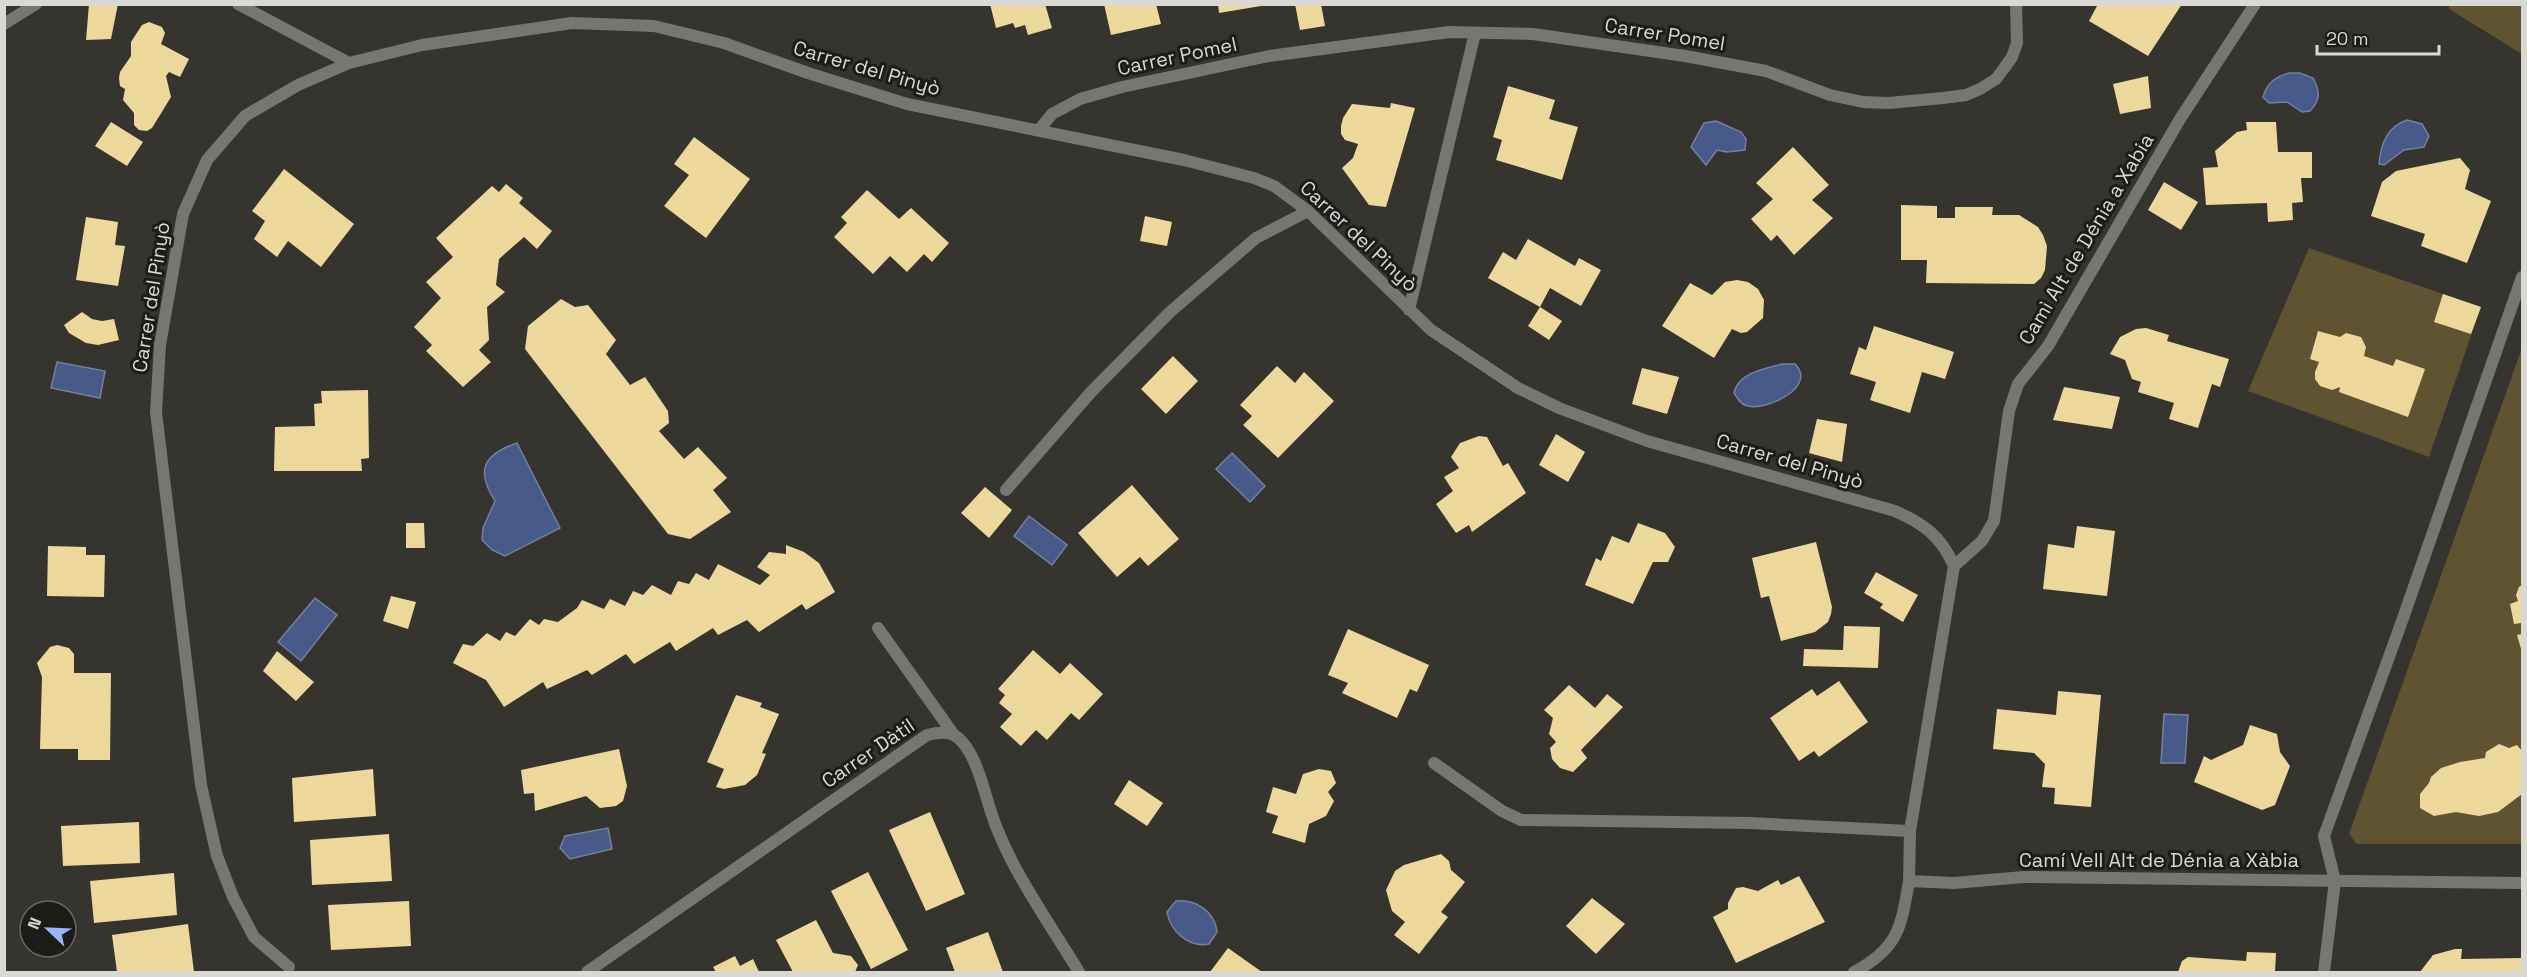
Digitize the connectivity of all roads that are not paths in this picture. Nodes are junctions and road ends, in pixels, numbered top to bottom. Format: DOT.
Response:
graph roads {
  1 [pos="36,4"];
  2 [pos="238,4"];
  3 [pos="2016,4"];
  4 [pos="2255,4"];
  5 [pos="4,24"];
  6 [pos="1475,33"];
  7 [pos="349,63"];
  8 [pos="1039,130"];
  9 [pos="1308,211"];
  10 [pos="2523,277"];
  11 [pos="1409,310"];
  12 [pos="1006,490"];
  13 [pos="1954,566"];
  14 [pos="878,628"];
  15 [pos="954,735"];
  16 [pos="1434,763"];
  17 [pos="1910,831"];
  18 [pos="1909,881"];
  19 [pos="2335,881"];
  20 [pos="2523,883"];
  21 [pos="289,967"];
  22 [pos="587,972"];
  23 [pos="1079,972"];
  24 [pos="1854,972"];
  25 [pos="2324,972"];
  1 -- 5 [label="street"];
  2 -- 7 [label="street"];
  3 -- 6 [label="street, Carrer Pomel"];
  4 -- 13 [label="street, Camì Alt de Dénia a Xabia"];
  6 -- 8 [label="street, Carrer Pomel"];
  6 -- 11 [label="street"];
  7 -- 8 [label="street, Carrer del Pinyò"];
  7 -- 21 [label="street, Carrer del Pinyò"];
  8 -- 9 [label="street, Carrer del Pinyò"];
  9 -- 11 [label="street, Carrer del Pinyò"];
  9 -- 12 [label="street"];
  10 -- 19 [label="street"];
  11 -- 13 [label="street, Carrer del Pinyò"];
  13 -- 17 [label="street"];
  14 -- 15 [label="street"];
  15 -- 22 [label="street, Carrer Dàtil"];
  15 -- 23 [label="street"];
  16 -- 17 [label="street"];
  17 -- 18 [label="street"];
  18 -- 19 [label="street, Camí Vell Alt de Dénia a Xàbia"];
  18 -- 24 [label="street"];
  19 -- 20 [label="street, Camí Vell Alt de Dénia a Xàbia"];
  19 -- 25 [label="street"];
}
